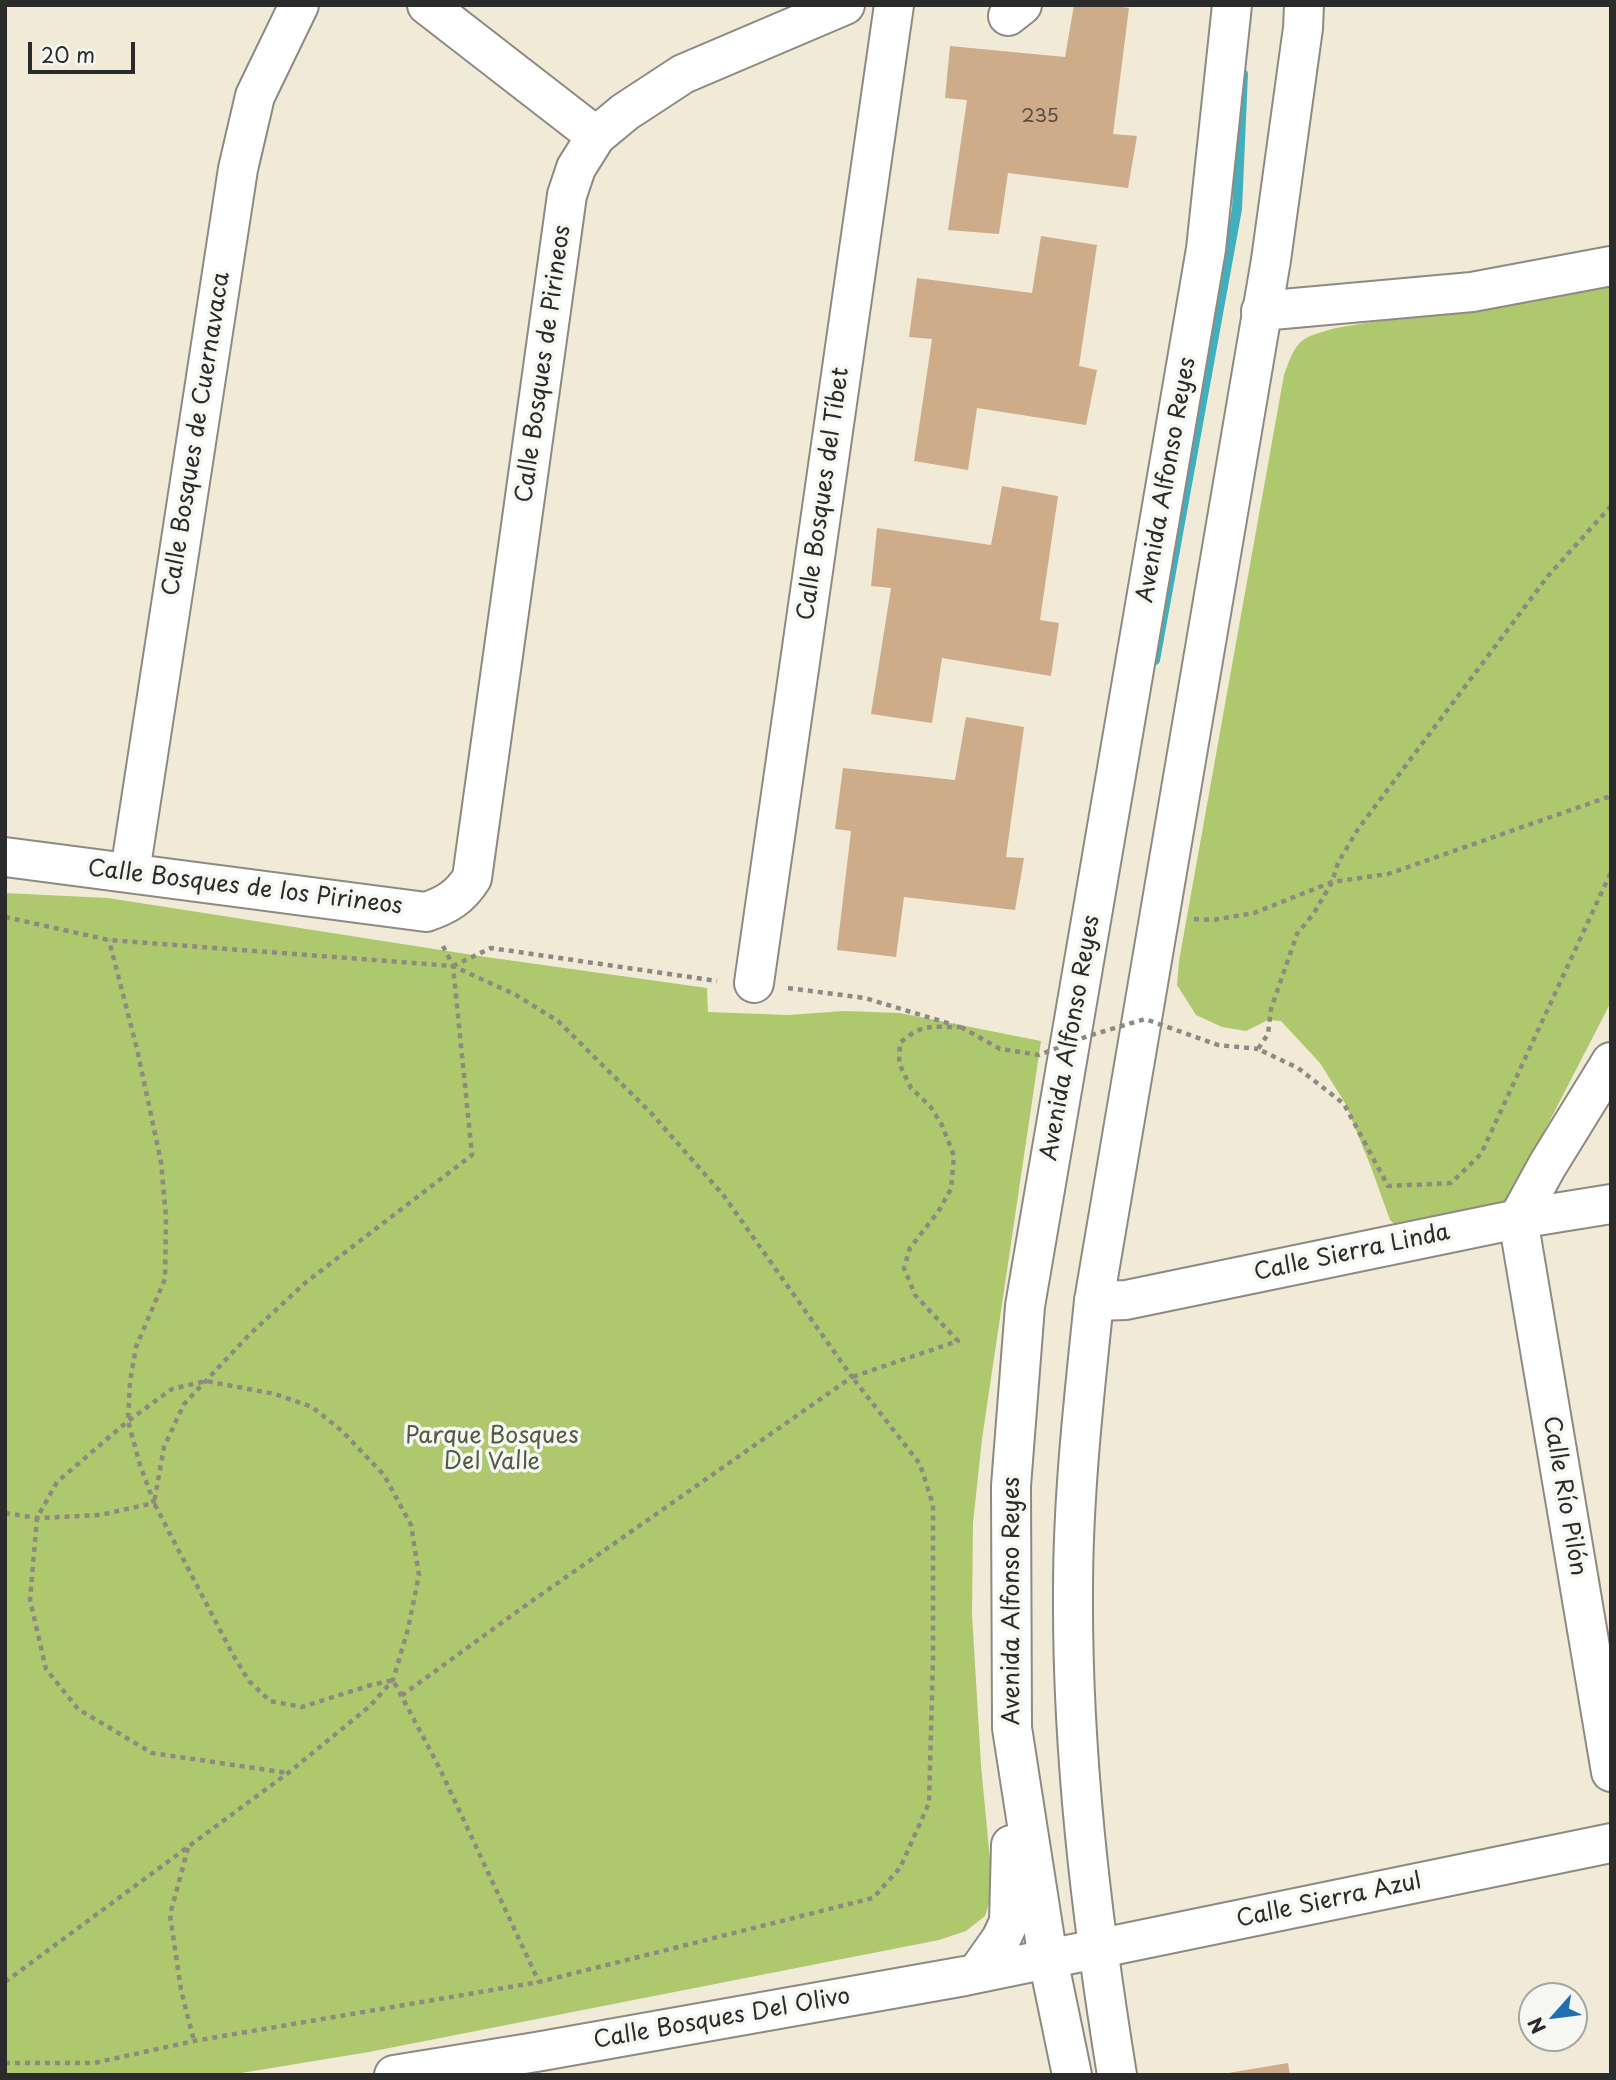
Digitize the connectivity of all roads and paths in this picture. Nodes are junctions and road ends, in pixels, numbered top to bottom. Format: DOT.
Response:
graph roads {
  1 [pos="299,5"];
  2 [pos="427,5"];
  3 [pos="845,5"];
  4 [pos="894,5"];
  5 [pos="1232,5"];
  6 [pos="1304,5"];
  7 [pos="596,136"];
  8 [pos="1611,267"];
  9 [pos="1261,311"];
  10 [pos="1611,506"];
  11 [pos="1611,796"];
  12 [pos="5,857"];
  13 [pos="130,872"];
  14 [pos="1611,872"];
  15 [pos="472,878"];
  16 [pos="1332,882"];
  17 [pos="426,912"];
  18 [pos="5,916"];
  19 [pos="1191,918"];
  20 [pos="109,940"];
  21 [pos="453,966"];
  22 [pos="754,983"];
  23 [pos="961,1027"];
  24 [pos="1258,1049"];
  25 [pos="1611,1062"];
  26 [pos="1611,1204"];
  27 [pos="1518,1219"];
  28 [pos="1094,1301"];
  29 [pos="852,1377"];
  30 [pos="206,1381"];
  31 [pos="128,1421"];
  32 [pos="154,1503"];
  33 [pos="5,1513"];
  34 [pos="37,1518"];
  35 [pos="393,1680"];
  36 [pos="401,1696"];
  37 [pos="1012,1728"];
  38 [pos="1611,1772"];
  39 [pos="288,1773"];
  40 [pos="1611,1843"];
  41 [pos="188,1847"];
  42 [pos="1097,1950"];
  43 [pos="1048,1959"];
  44 [pos="976,1973"];
  45 [pos="5,1982"];
  46 [pos="539,1982"];
  47 [pos="194,2041"];
  48 [pos="5,2063"];
  49 [pos="539,2064"];
  50 [pos="394,2075"];
  51 [pos="1072,2075"];
  52 [pos="1117,2075"];
  1 -- 13 [label="street, Calle Bosques de Cuernavaca"];
  2 -- 7 [label="street"];
  3 -- 7 [label="street, Calle Bosques de Pirineos"];
  4 -- 22 [label="street, Calle Bosques del Tíbet"];
  5 -- 37 [label="street, Avenida Alfonso Reyes"];
  6 -- 9 [label="street"];
  7 -- 15 [label="street, Calle Bosques de Pirineos"];
  8 -- 9 [label="street"];
  9 -- 28 [label="street"];
  10 -- 16 [label="path"];
  11 -- 16 [label="path"];
  12 -- 13 [label="street, Calle Bosques de los Pirineos"];
  13 -- 17 [label="street, Calle Bosques de los Pirineos"];
  14 -- 24 [label="path"];
  15 -- 17 [label="street, Calle Bosques de los Pirineos"];
  16 -- 19 [label="path"];
  16 -- 24 [label="path"];
  17 -- 21 [label="path"];
  18 -- 20 [label="path"];
  20 -- 21 [label="path"];
  20 -- 31 [label="path"];
  21 -- 22 [label="path"];
  21 -- 29 [label="path"];
  21 -- 30 [label="path"];
  22 -- 23 [label="path"];
  23 -- 24 [label="path, bridge"];
  23 -- 29 [label="path"];
  25 -- 27 [label="street"];
  26 -- 27 [label="street, Calle Sierra Linda"];
  27 -- 28 [label="street, Calle Sierra Linda"];
  27 -- 38 [label="street, Calle Río Pilón"];
  28 -- 42 [label="street"];
  29 -- 36 [label="path"];
  29 -- 46 [label="path"];
  30 -- 31 [label="path"];
  30 -- 32 [label="path"];
  30 -- 35 [label="path"];
  31 -- 32 [label="path"];
  31 -- 34 [label="path"];
  32 -- 34 [label="path"];
  32 -- 35 [label="path"];
  33 -- 34 [label="path"];
  34 -- 39 [label="path"];
  35 -- 36 [label="path"];
  35 -- 39 [label="path"];
  36 -- 46 [label="path"];
  37 -- 43 [label="street, Avenida Alfonso Reyes"];
  37 -- 44 [label="street"];
  39 -- 41 [label="path"];
  40 -- 42 [label="street, Calle Sierra Azul"];
  41 -- 45 [label="path"];
  41 -- 47 [label="path"];
  42 -- 43 [label="street, Calle Sierra Azul"];
  42 -- 52 [label="street"];
  43 -- 44 [label="street, Calle Bosques Del Olivo"];
  43 -- 51 [label="street, Avenida Alfonso Reyes"];
  44 -- 49 [label="street, Calle Bosques Del Olivo"];
  46 -- 47 [label="path"];
  47 -- 48 [label="path"];
  49 -- 50 [label="street, Calle Bosques Del Olivo"];
}
